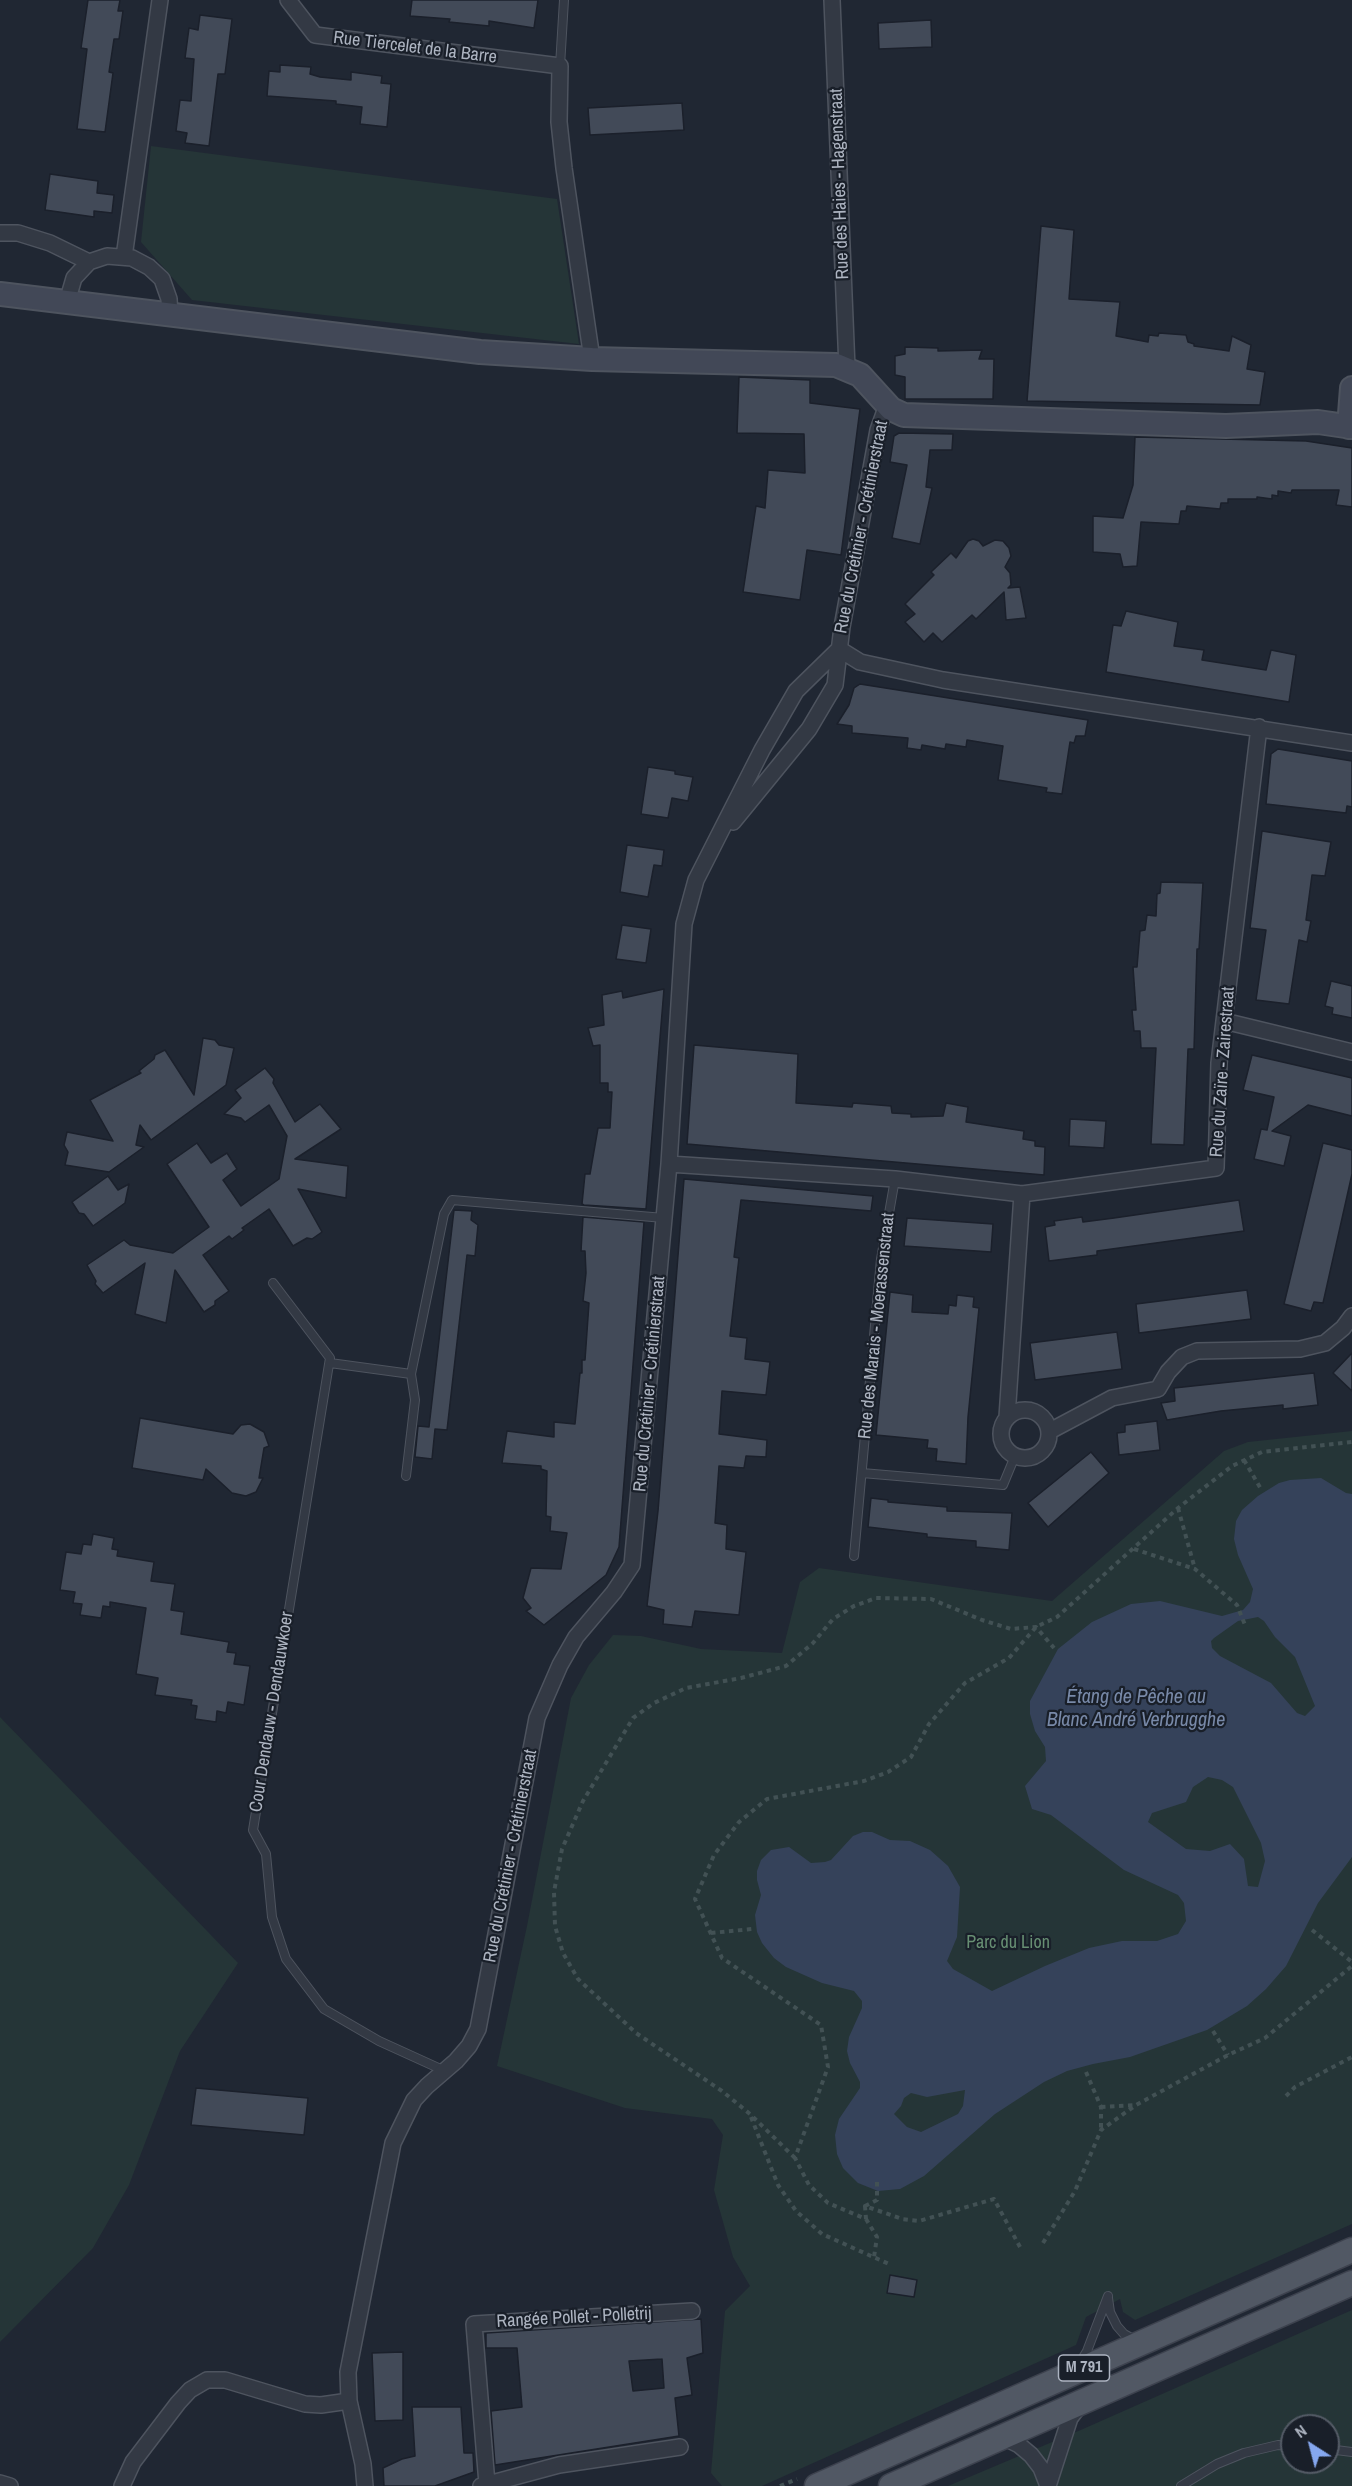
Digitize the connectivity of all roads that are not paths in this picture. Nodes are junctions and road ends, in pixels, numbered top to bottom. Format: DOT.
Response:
graph roads {
  1 [pos="160,0"];
  2 [pos="288,0"];
  3 [pos="564,0"];
  4 [pos="832,0"];
  5 [pos="560,66"];
  6 [pos="0,233"];
  7 [pos="124,257"];
  8 [pos="89,262"];
  9 [pos="0,294"];
  10 [pos="67,302"];
  11 [pos="170,315"];
  12 [pos="592,359"];
  13 [pos="847,368"];
  14 [pos="1352,388"];
  15 [pos="887,405"];
  16 [pos="1351,427"];
  17 [pos="839,649"];
  18 [pos="1259,727"];
  19 [pos="1352,743"];
  20 [pos="712,847"];
  21 [pos="1224,1021"];
  22 [pos="1352,1052"];
  23 [pos="669,1164"];
  24 [pos="895,1179"];
  25 [pos="1022,1194"];
  26 [pos="664,1218"];
  27 [pos="273,1283"];
  28 [pos="1352,1316"];
  29 [pos="330,1363"];
  30 [pos="411,1374"];
  31 [pos="1007,1417"];
  32 [pos="1050,1431"];
  33 [pos="1015,1456"];
  34 [pos="862,1473"];
  35 [pos="406,1476"];
  36 [pos="854,1556"];
  37 [pos="445,2071"];
  38 [pos="1352,2250"];
  39 [pos="1352,2283"];
  40 [pos="692,2312"];
  41 [pos="1146,2341"];
  42 [pos="1068,2375"];
  43 [pos="349,2401"];
  44 [pos="1083,2401"];
  45 [pos="1003,2437"];
  46 [pos="1280,2445"];
  47 [pos="680,2447"];
  48 [pos="0,2483"];
  49 [pos="484,2485"];
  50 [pos="10,2486"];
  51 [pos="122,2486"];
  52 [pos="365,2486"];
  53 [pos="817,2486"];
  54 [pos="891,2486"];
  55 [pos="1048,2486"];
  56 [pos="1181,2486"];
  1 -- 7 [label="street"];
  2 -- 5 [label="street, Rue Tiercelet de la Barre"];
  3 -- 5 [label="lane"];
  4 -- 13 [label="street, Rue des Haies - Hagenstraat"];
  5 -- 12 [label="street"];
  6 -- 8 [label="street"];
  7 -- 8 [label="street"];
  7 -- 11 [label="street"];
  8 -- 10 [label="street"];
  9 -- 10 [label="street"];
  10 -- 11 [label="street"];
  11 -- 12 [label="street"];
  12 -- 13 [label="street"];
  13 -- 15 [label="street"];
  14 -- 16 [label="street"];
  15 -- 16 [label="street"];
  15 -- 17 [label="street, Rue du Crétinier - Crétinierstraat"];
  17 -- 18 [label="street"];
  17 -- 20 [label="street, Rue du Crétinier - Crétinierstraat"];
  17 -- 20 [label="street, Rue du Crétinier - Crétinierstraat"];
  18 -- 19 [label="street"];
  18 -- 21 [label="street, Rue du Zaïre - Zairestraat"];
  20 -- 23 [label="street, Rue du Crétinier - Crétinierstraat"];
  21 -- 22 [label="street"];
  21 -- 25 [label="street, Rue du Zaïre - Zairestraat"];
  23 -- 24 [label="street"];
  23 -- 26 [label="street, Rue du Crétinier - Crétinierstraat"];
  24 -- 25 [label="street, Rue du Zaïre - Zairestraat"];
  24 -- 34 [label="lane, Rue des Marais - Moerassenstraat"];
  25 -- 31 [label="street"];
  26 -- 30 [label="lane"];
  26 -- 37 [label="street, Rue du Crétinier - Crétinierstraat"];
  27 -- 29 [label="lane"];
  28 -- 32 [label="street"];
  29 -- 30 [label="lane"];
  29 -- 37 [label="lane, Cour Dendauw - Dendauwkoer"];
  30 -- 35 [label="lane"];
  31 -- 32 [label="street"];
  31 -- 33 [label="street"];
  32 -- 33 [label="street"];
  33 -- 34 [label="lane"];
  34 -- 36 [label="lane, Rue des Marais - Moerassenstraat"];
  37 -- 43 [label="street, Rue du Crétinier - Crétinierstraat"];
  38 -- 41 [label="main road, M 791"];
  39 -- 44 [label="main road, M 791"];
  40 -- 49 [label="street, Rangée Pollet - Polletrij"];
  41 -- 42 [label="main road, M 791"];
  41 -- 42 [label="lane"];
  42 -- 53 [label="main road, M 791"];
  43 -- 51 [label="street"];
  43 -- 52 [label="street, Rue du Crétinier - Crétinierstraat"];
  44 -- 45 [label="main road, M 791"];
  44 -- 55 [label="street"];
  45 -- 54 [label="main road, M 791"];
  45 -- 55 [label="street"];
  46 -- 56 [label="lane"];
  47 -- 49 [label="street"];
  48 -- 50 [label="street"];
}
